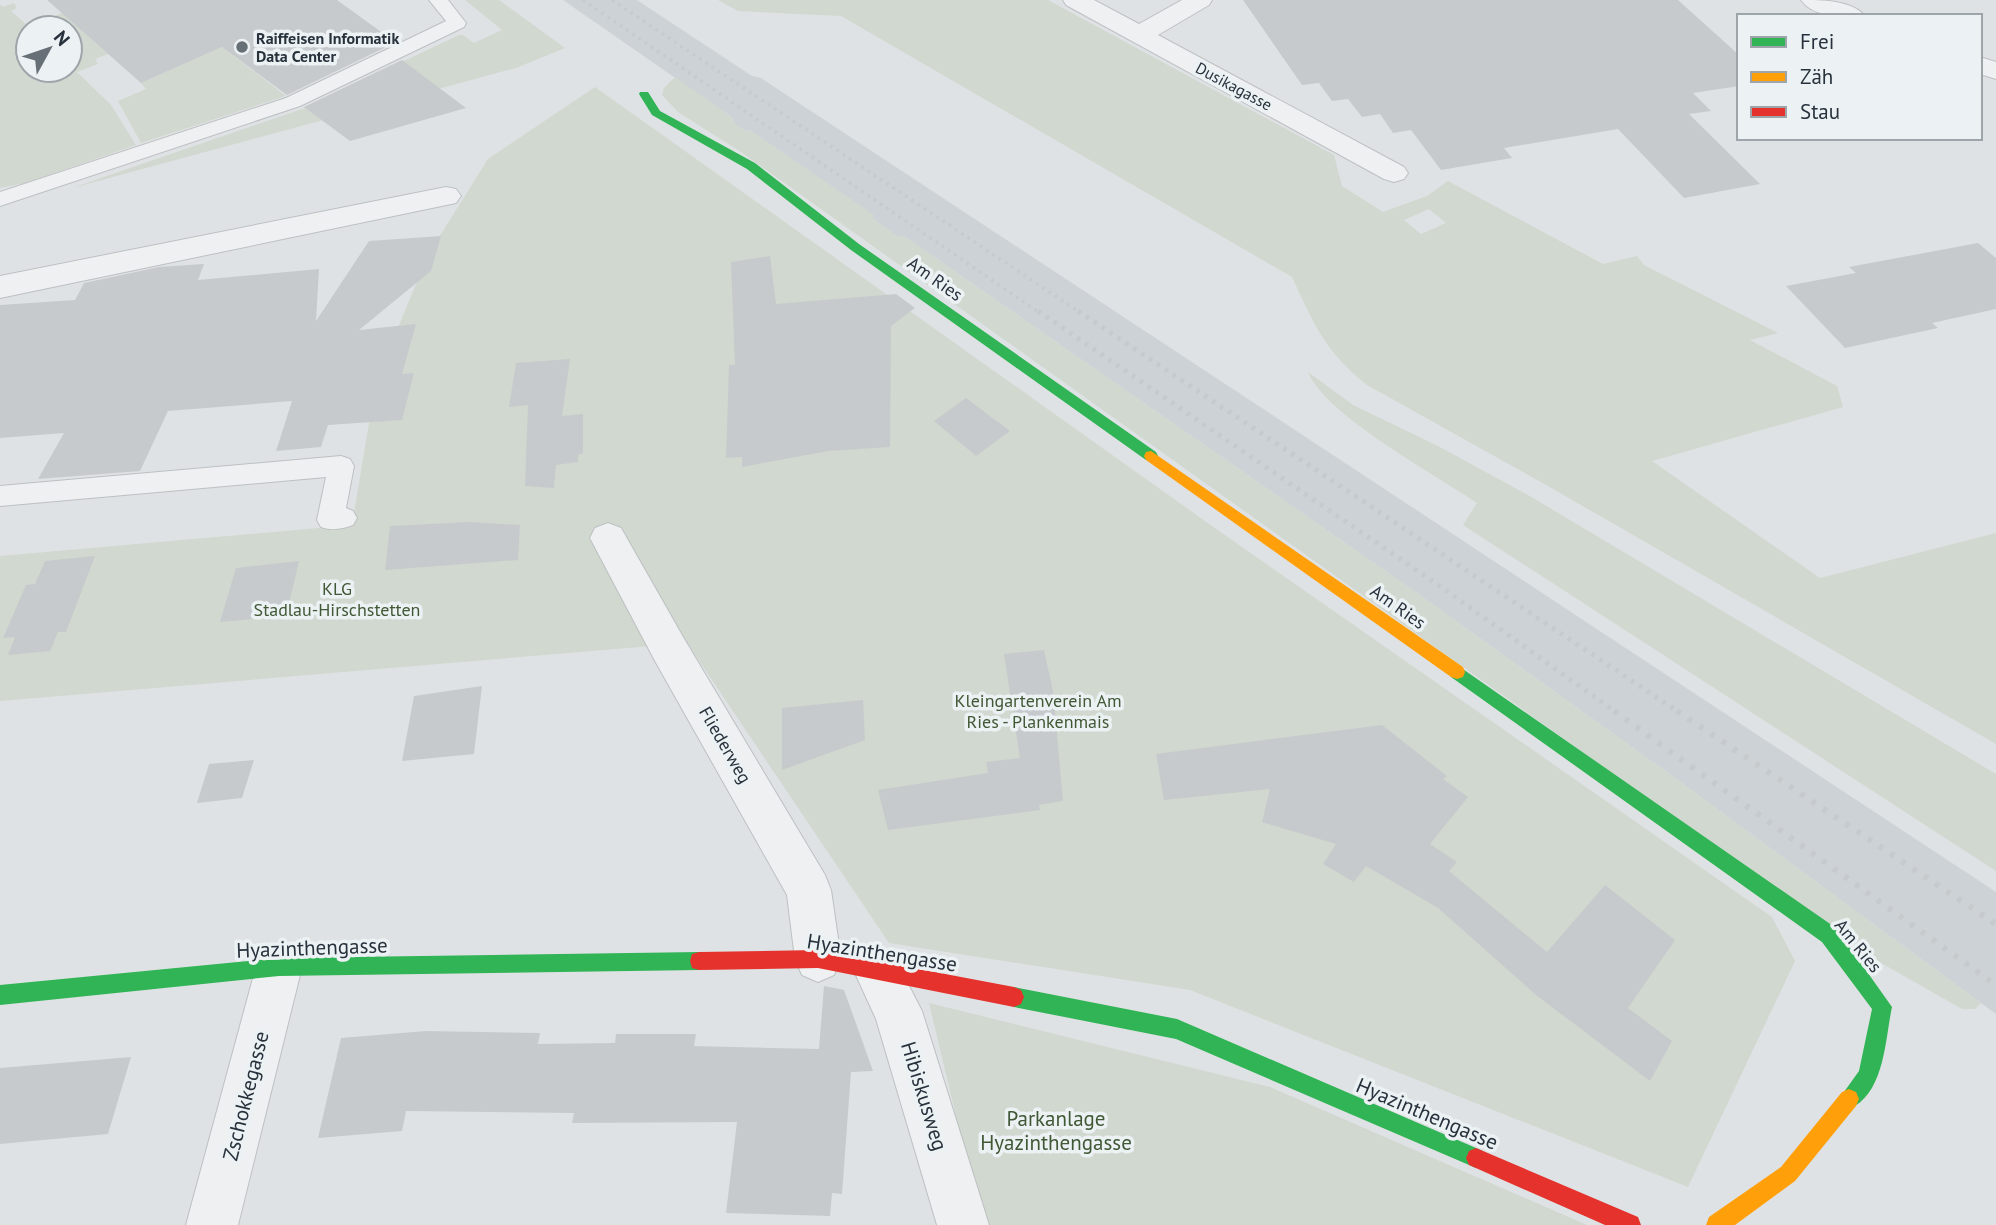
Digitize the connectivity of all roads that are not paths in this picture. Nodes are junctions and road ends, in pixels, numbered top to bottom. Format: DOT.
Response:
graph roads {
  1 [pos="438,0"];
  2 [pos="1075,0"];
  3 [pos="1200,0"];
  4 [pos="1813,0"];
  5 [pos="1848,14"];
  6 [pos="1139,35"];
  7 [pos="644,94"];
  8 [pos="1394,173"];
  9 [pos="446,196"];
  10 [pos="0,199"];
  11 [pos="0,287"];
  12 [pos="0,496"];
  13 [pos="344,518"];
  14 [pos="608,538"];
  15 [pos="818,959"];
  16 [pos="279,967"];
  17 [pos="877,971"];
  18 [pos="0,995"];
  19 [pos="212,1225"];
  20 [pos="963,1225"];
  21 [pos="1630,1225"];
  22 [pos="1717,1225"];
  1 -- 10 [label="lane"];
  2 -- 6 [label="street, Dusikagasse"];
  3 -- 6 [label="street"];
  4 -- 5 [label="street"];
  6 -- 8 [label="street, Dusikagasse"];
  7 -- 22 [label="street, Am Ries"];
  9 -- 11 [label="street"];
  12 -- 13 [label="lane"];
  14 -- 15 [label="street, Fliederweg"];
  15 -- 16 [label="street, Hyazinthengasse"];
  15 -- 17 [label="street, Hyazinthengasse"];
  16 -- 18 [label="street, Hyazinthengasse"];
  16 -- 19 [label="street, Zschokkegasse"];
  17 -- 20 [label="street, Hibiskusweg"];
  17 -- 21 [label="street, Hyazinthengasse"];
}
